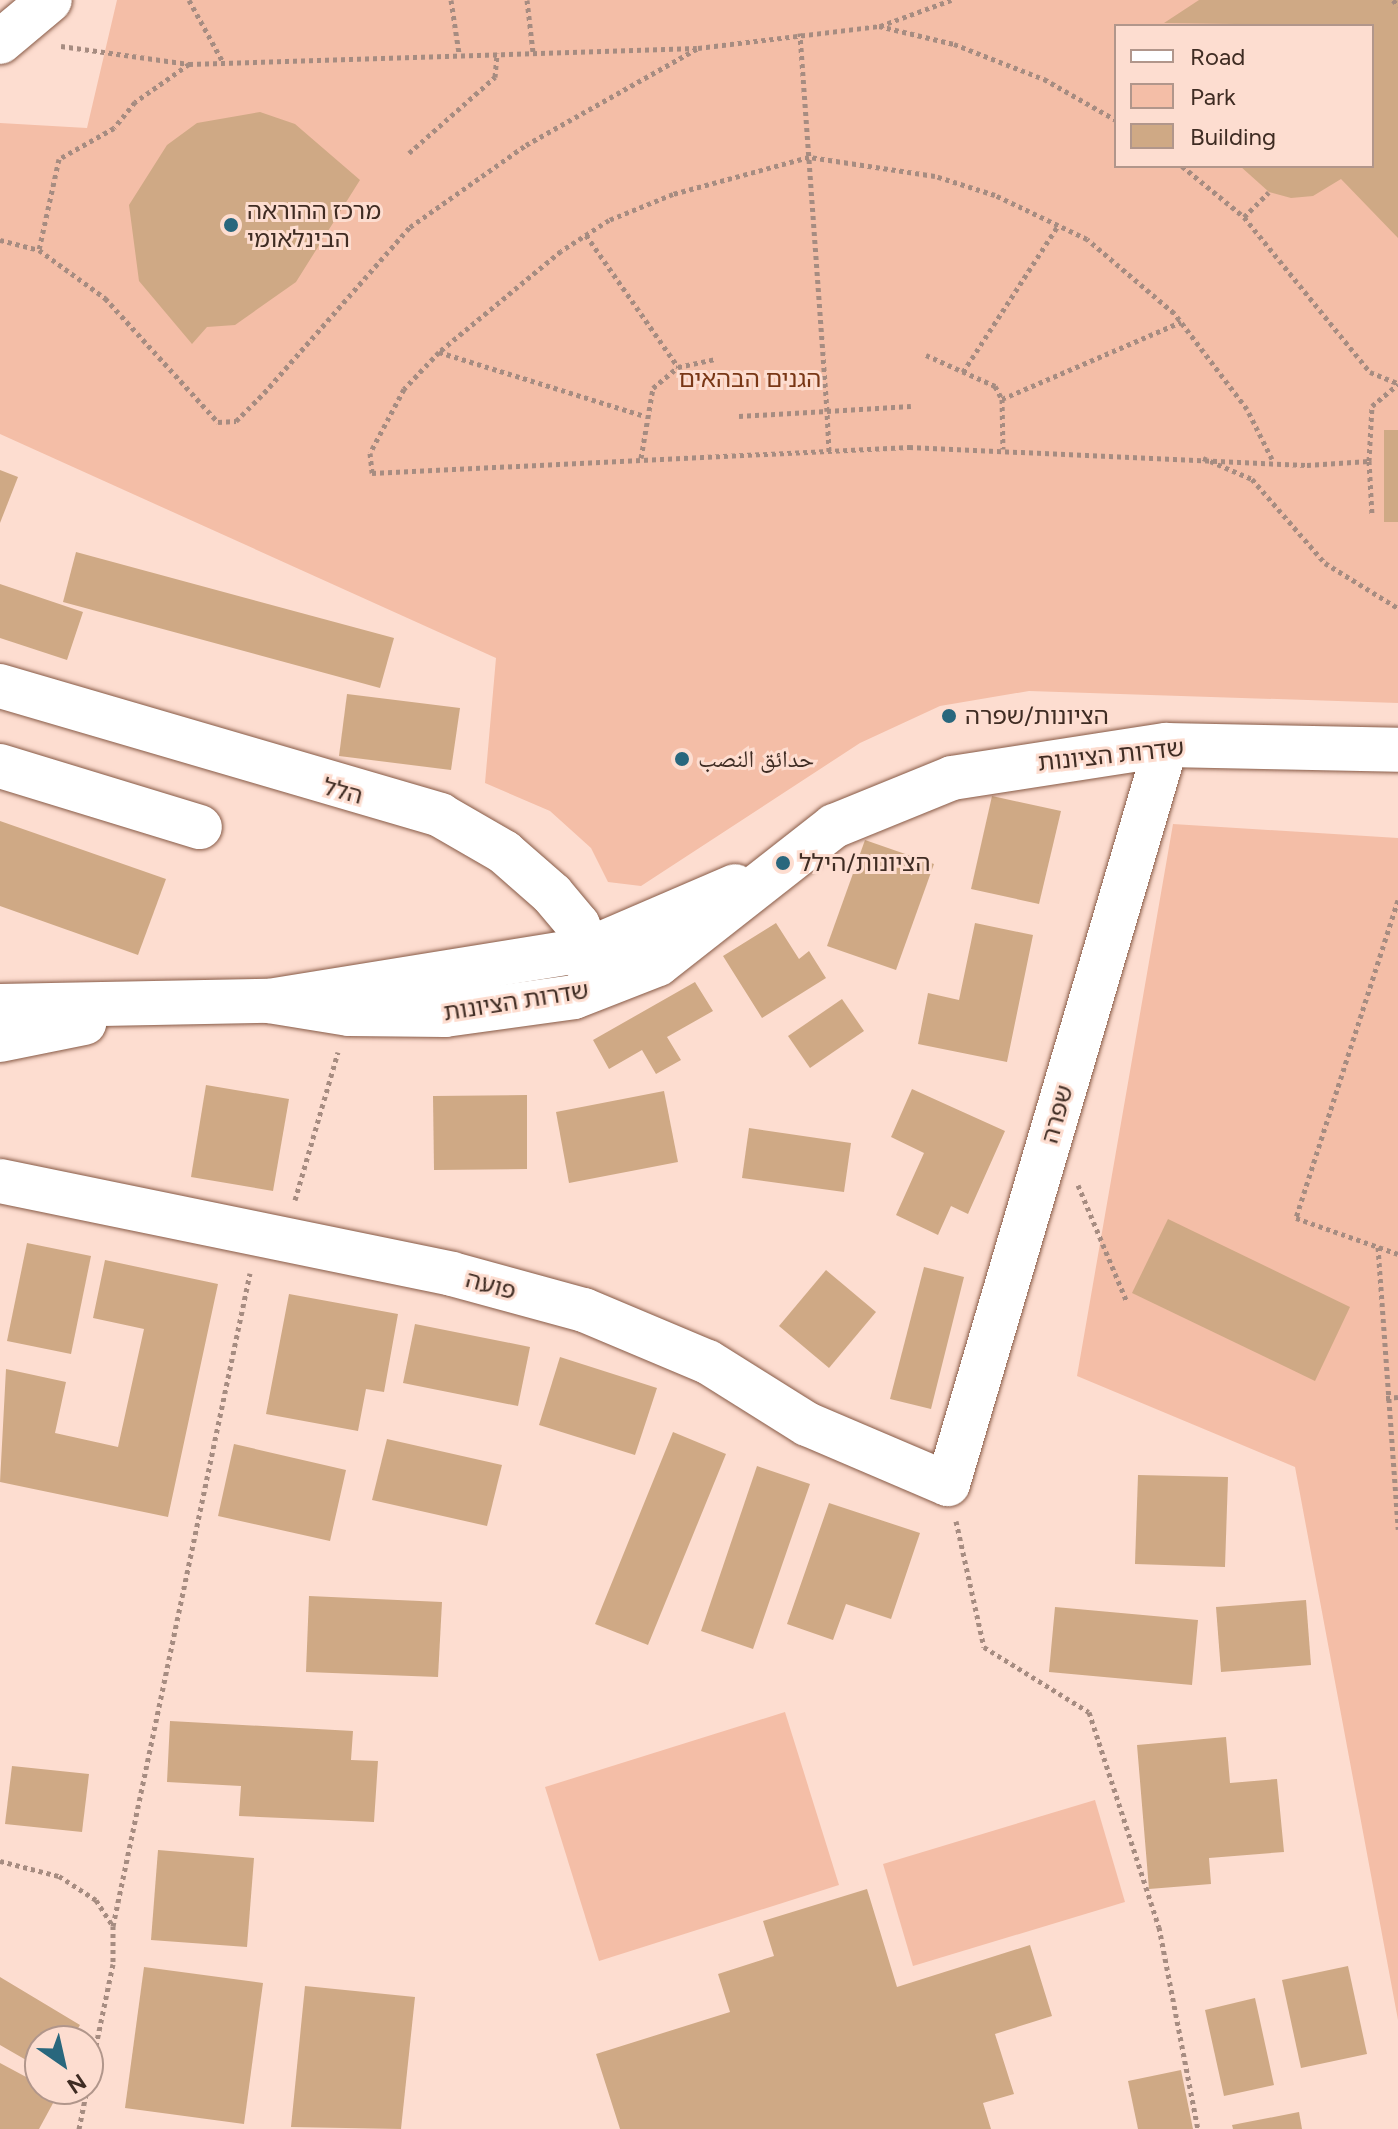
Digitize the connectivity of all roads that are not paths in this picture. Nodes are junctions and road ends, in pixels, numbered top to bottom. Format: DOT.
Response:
graph roads {
  1 [pos="50,0"];
  2 [pos="5,39"];
  3 [pos="0,686"];
  4 [pos="1166,745"];
  5 [pos="1232,748"];
  6 [pos="1398,750"];
  7 [pos="0,766"];
  8 [pos="1398,768"];
  9 [pos="200,827"];
  10 [pos="774,869"];
  11 [pos="589,949"];
  12 [pos="574,997"];
  13 [pos="269,1001"];
  14 [pos="0,1006"];
  15 [pos="149,1008"];
  16 [pos="0,1040"];
  17 [pos="0,1181"];
  18 [pos="948,1484"];
  1 -- 2 [label="street"];
  3 -- 11 [label="street, הלל"];
  4 -- 5 [label="street, שדרות הציונות"];
  4 -- 10 [label="street, שדרות הציונות"];
  4 -- 18 [label="street, שפרה"];
  5 -- 6 [label="street, שדרות הציונות"];
  5 -- 8 [label="street, שדרות הציונות"];
  7 -- 9 [label="street"];
  10 -- 11 [label="street, שדרות הציונות"];
  10 -- 12 [label="street, שדרות הציונות"];
  11 -- 12 [label="street"];
  11 -- 13 [label="street, שדרות הציונות"];
  12 -- 13 [label="street, שדרות הציונות"];
  13 -- 15 [label="street, שדרות הציונות"];
  14 -- 15 [label="street, שדרות הציונות"];
  15 -- 16 [label="street, שדרות הציונות"];
  17 -- 18 [label="street, פועה"];
}
